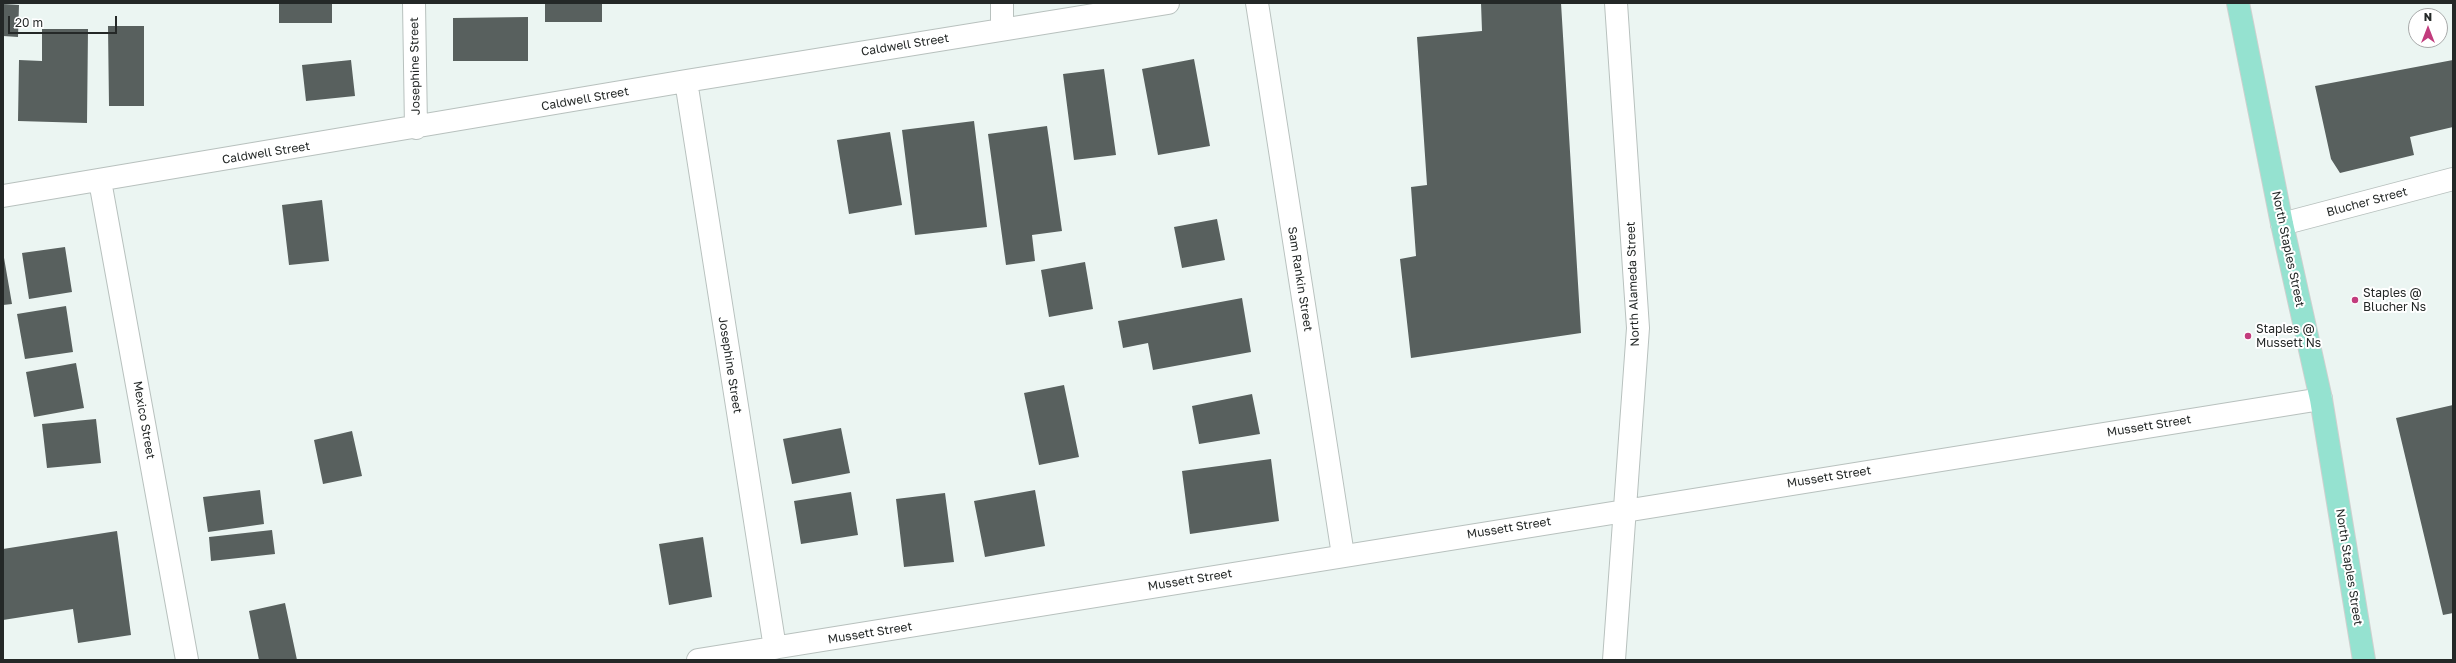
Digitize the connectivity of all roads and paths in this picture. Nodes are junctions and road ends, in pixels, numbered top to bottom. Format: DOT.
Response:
graph roads {
  1 [pos="414,3"];
  2 [pos="1002,3"];
  3 [pos="1168,3"];
  4 [pos="1257,3"];
  5 [pos="1616,3"];
  6 [pos="2238,3"];
  7 [pos="1002,29"];
  8 [pos="686,81"];
  9 [pos="416,128"];
  10 [pos="2453,179"];
  11 [pos="100,180"];
  12 [pos="3,196"];
  13 [pos="2282,224"];
  14 [pos="2321,399"];
  15 [pos="1626,509"];
  16 [pos="1343,555"];
  17 [pos="775,648"];
  18 [pos="187,660"];
  19 [pos="698,660"];
  20 [pos="1614,660"];
  21 [pos="2364,660"];
  1 -- 9 [label="street, Josephine Street"];
  2 -- 7 [label="street"];
  3 -- 7 [label="street, Caldwell Street"];
  4 -- 16 [label="street, Sam Rankin Street"];
  5 -- 15 [label="street, North Alameda Street"];
  6 -- 13 [label="main road, North Staples Street"];
  7 -- 8 [label="street, Caldwell Street"];
  8 -- 9 [label="street, Caldwell Street"];
  8 -- 17 [label="street, Josephine Street"];
  9 -- 11 [label="street, Caldwell Street"];
  10 -- 13 [label="street, Blucher Street"];
  11 -- 12 [label="street, Caldwell Street"];
  11 -- 18 [label="street, Mexico Street"];
  13 -- 14 [label="main road, North Staples Street"];
  14 -- 15 [label="street, Mussett Street"];
  14 -- 21 [label="main road, North Staples Street"];
  15 -- 16 [label="street, Mussett Street"];
  15 -- 20 [label="street, North Alameda Street"];
  16 -- 17 [label="street, Mussett Street"];
  17 -- 19 [label="street, Mussett Street"];
}
